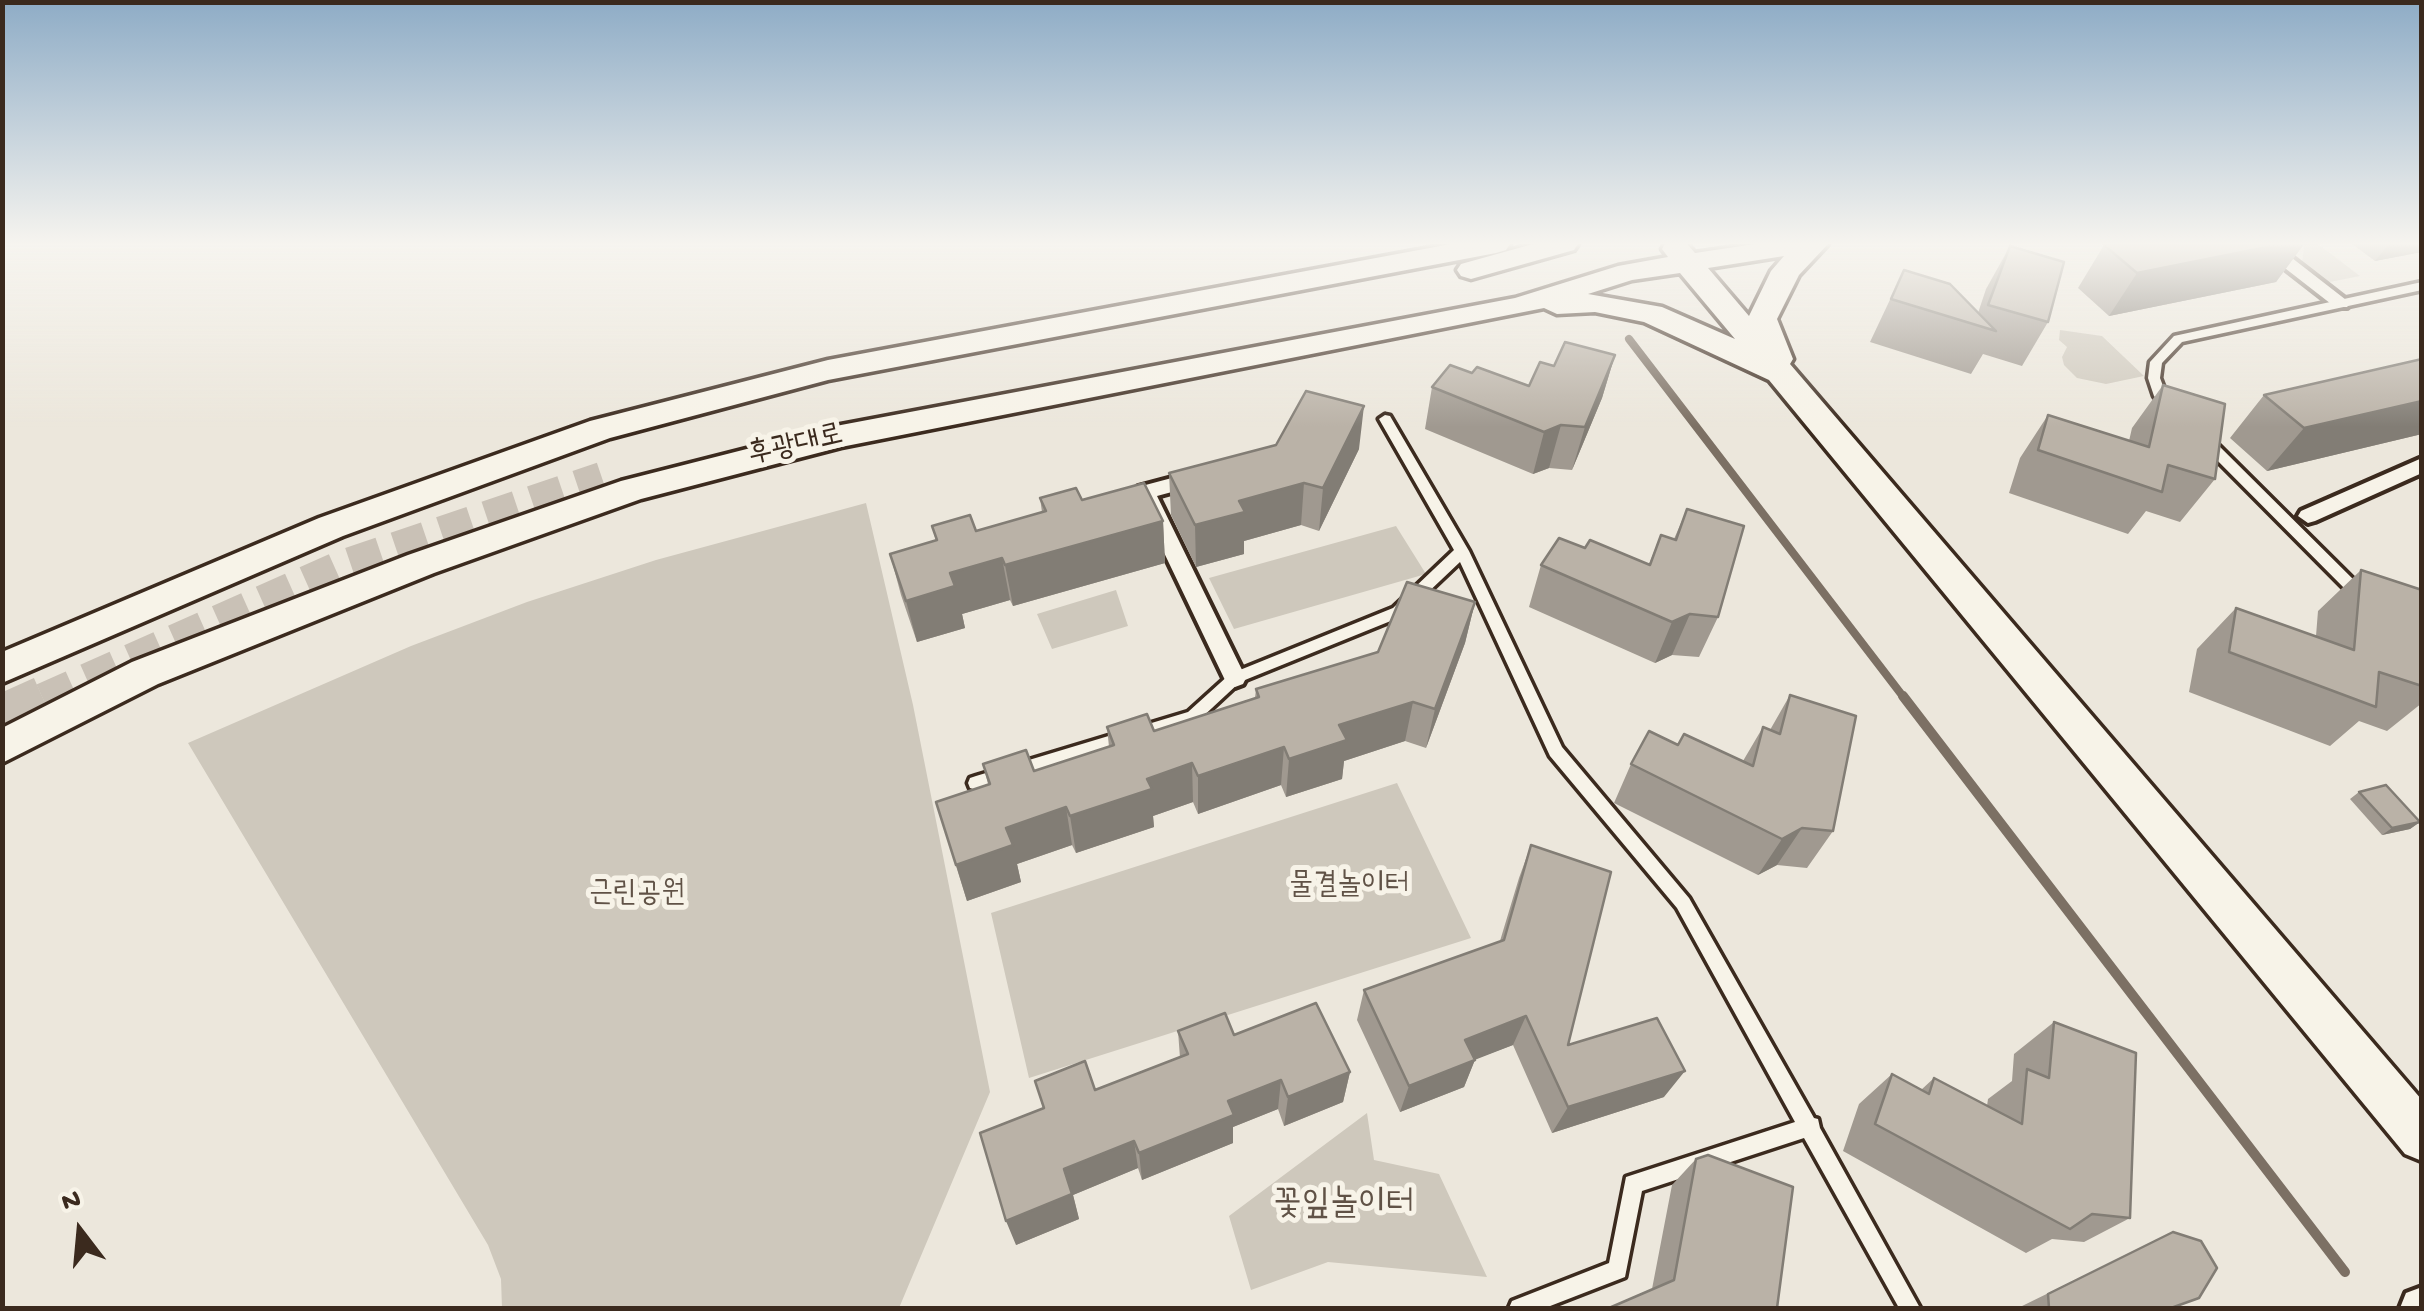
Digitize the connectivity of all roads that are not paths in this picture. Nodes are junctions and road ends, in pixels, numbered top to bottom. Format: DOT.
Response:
graph roads {
  1 [pos="1172,305"];
  2 [pos="1290,305"];
  3 [pos="1416,305"];
  4 [pos="1540,305"];
  5 [pos="1606,305"];
  6 [pos="1723,305"];
  7 [pos="1769,305"];
  8 [pos="2331,305"];
  9 [pos="1519,306"];
  10 [pos="1786,380"];
  11 [pos="2182,418"];
  12 [pos="1385,420"];
  13 [pos="2196,432"];
  14 [pos="2422,465"];
  15 [pos="1214,474"];
  16 [pos="2308,516"];
  17 [pos="1462,551"];
  18 [pos="2369,603"];
  19 [pos="2,668"];
  20 [pos="1235,678"];
  21 [pos="2,746"];
  22 [pos="976,783"];
  23 [pos="1810,1126"];
  24 [pos="2422,1137"];
  25 [pos="1519,1308"];
  26 [pos="1910,1308"];
  1 -- 19 [label="street"];
  2 -- 3 [label="street, 후광대로"];
  4 -- 9 [label="street"];
  5 -- 10 [label="street"];
  6 -- 10 [label="street"];
  7 -- 10 [label="street"];
  8 -- 11 [label="lane"];
  9 -- 21 [label="street, 후광대로"];
  10 -- 24 [label="street"];
  12 -- 17 [label="lane"];
  13 -- 18 [label="lane"];
  14 -- 16 [label="street"];
  15 -- 20 [label="street"];
  17 -- 20 [label="lane"];
  17 -- 23 [label="lane"];
  20 -- 22 [label="lane"];
  23 -- 25 [label="lane"];
  23 -- 26 [label="lane"];
}
